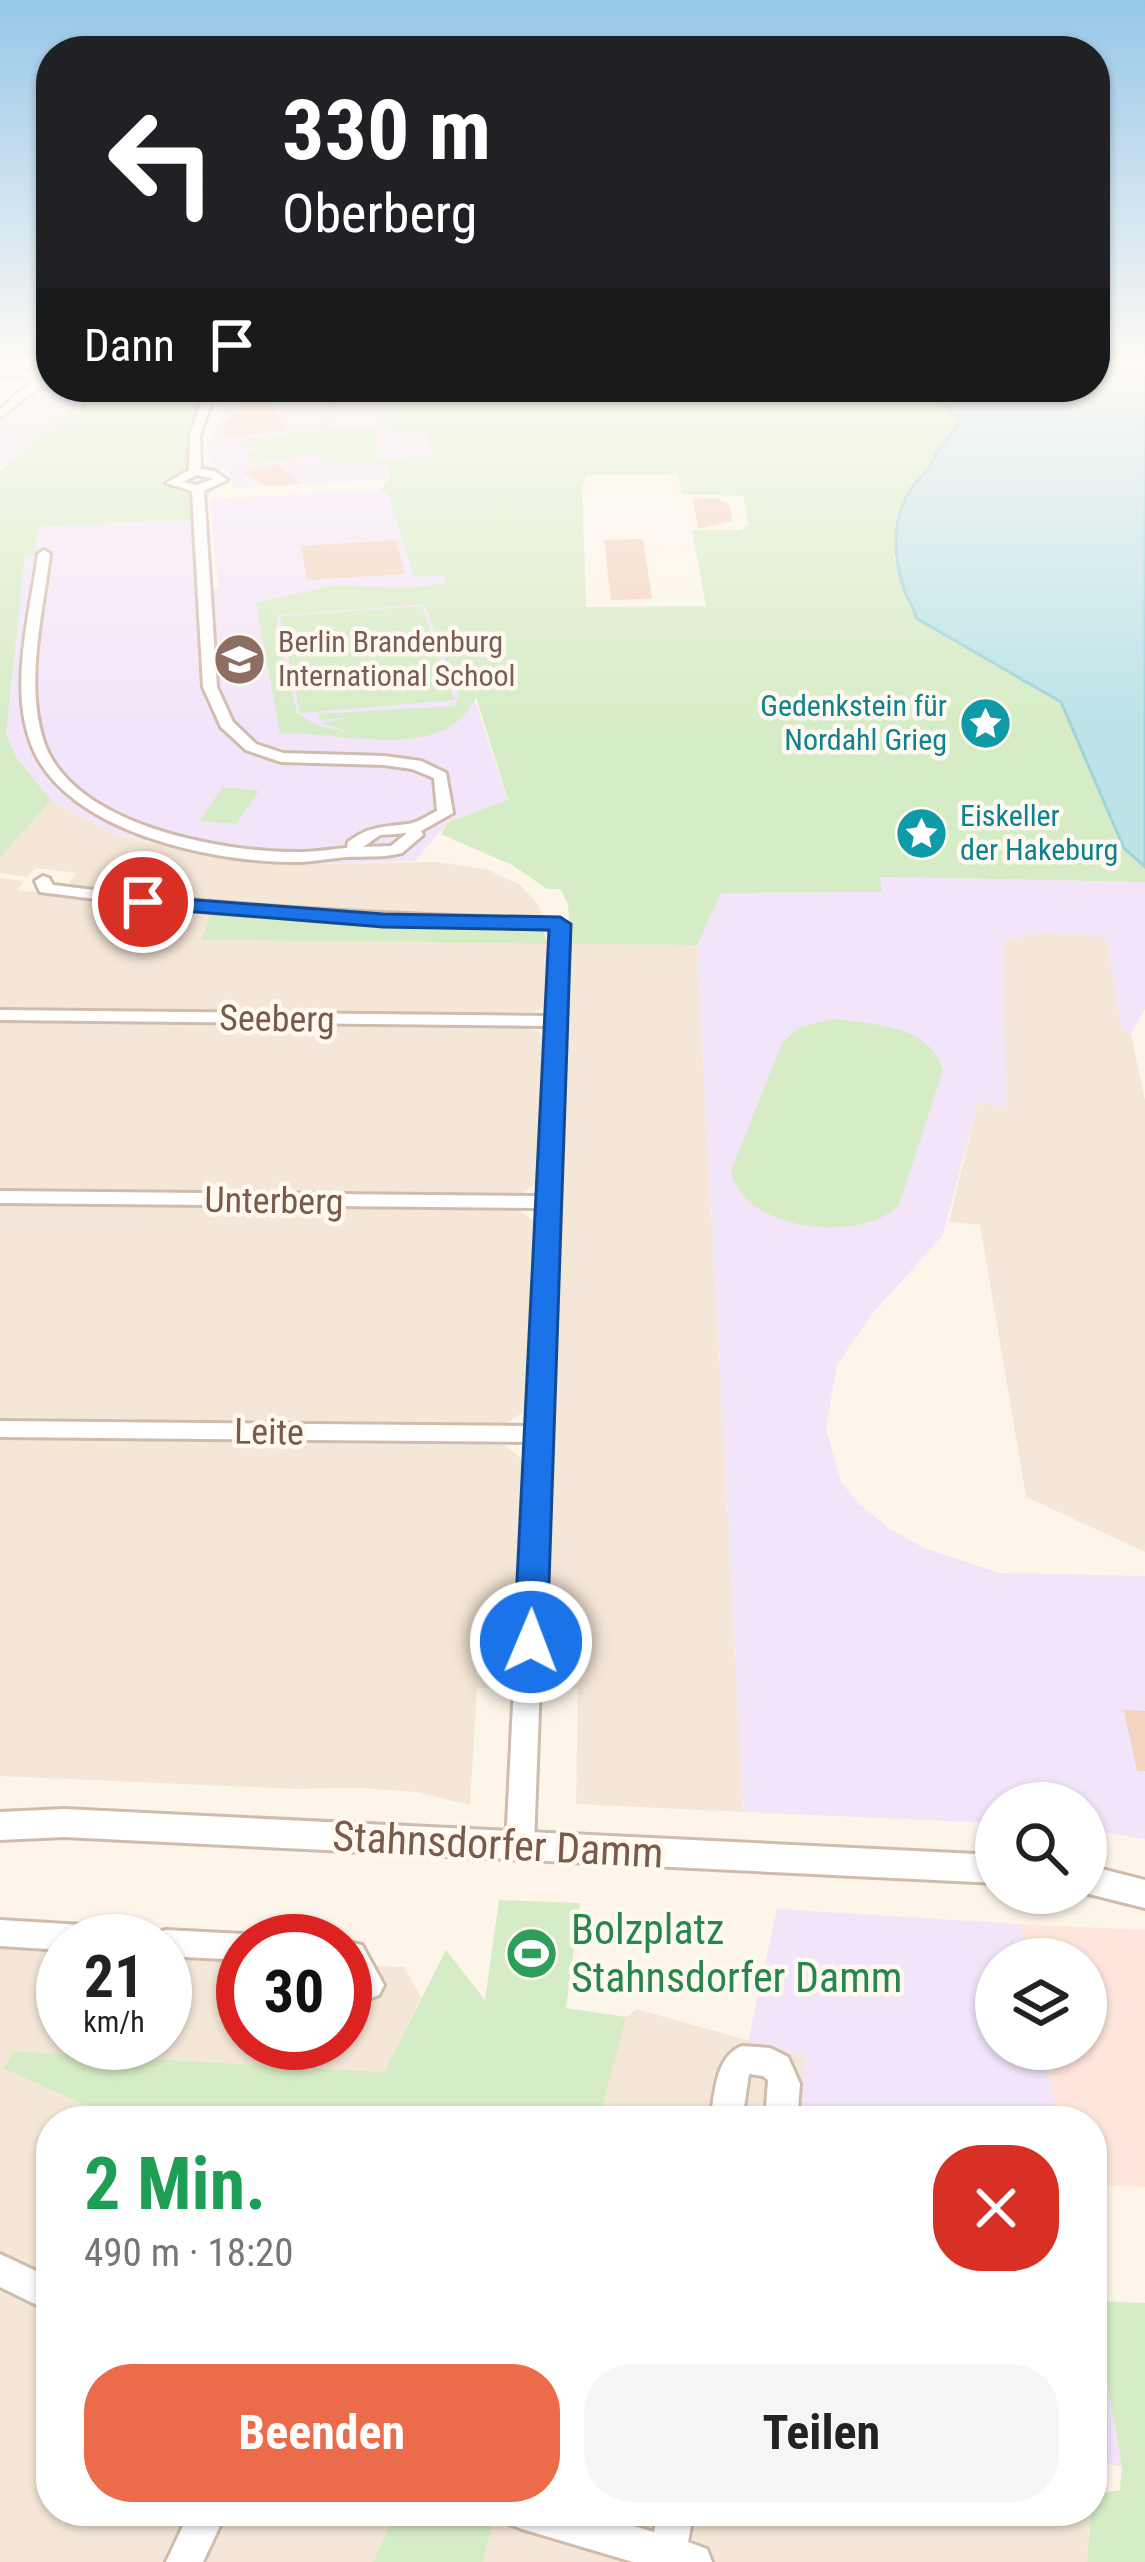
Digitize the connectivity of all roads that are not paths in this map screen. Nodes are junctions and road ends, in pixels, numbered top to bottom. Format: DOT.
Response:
graph roads {
  1 [pos="178,484"];
  2 [pos="212,484"];
  3 [pos="198,489"];
  4 [pos="44,554"];
  5 [pos="43,881"];
  6 [pos="0,1016"];
  7 [pos="555,1021"];
  8 [pos="0,1197"];
  9 [pos="548,1202"];
  10 [pos="0,1429"];
  11 [pos="537,1434"];
  12 [pos="0,1826"];
  13 [pos="520,1845"];
  14 [pos="975,1868"];
  15 [pos="1107,1884"];
  16 [pos="1145,1894"];
  17 [pos="0,1933"];
  18 [pos="36,1935"];
  19 [pos="729,2106"];
  20 [pos="783,2106"];
  21 [pos="0,2270"];
  22 [pos="36,2288"];
  23 [pos="202,2526"];
  24 [pos="570,2526"];
  25 [pos="676,2526"];
  26 [pos="676,2559"];
  27 [pos="184,2562"];
  1 -- 3 [label="street"];
  2 -- 3 [label="street"];
  3 -- 4 [label="street"];
  5 -- 7 [label="street"];
  6 -- 7 [label="street, Seeberg"];
  7 -- 9 [label="street"];
  8 -- 9 [label="street, Unterberg"];
  9 -- 11 [label="street"];
  10 -- 11 [label="street, Leite"];
  11 -- 13 [label="street"];
  12 -- 13 [label="street, Stahnsdorfer Damm"];
  13 -- 14 [label="street, Stahnsdorfer Damm"];
  15 -- 16 [label="street"];
  17 -- 18 [label="street"];
  19 -- 20 [label="street"];
  21 -- 22 [label="street"];
  23 -- 27 [label="street"];
  24 -- 26 [label="street"];
  25 -- 26 [label="street"];
}
